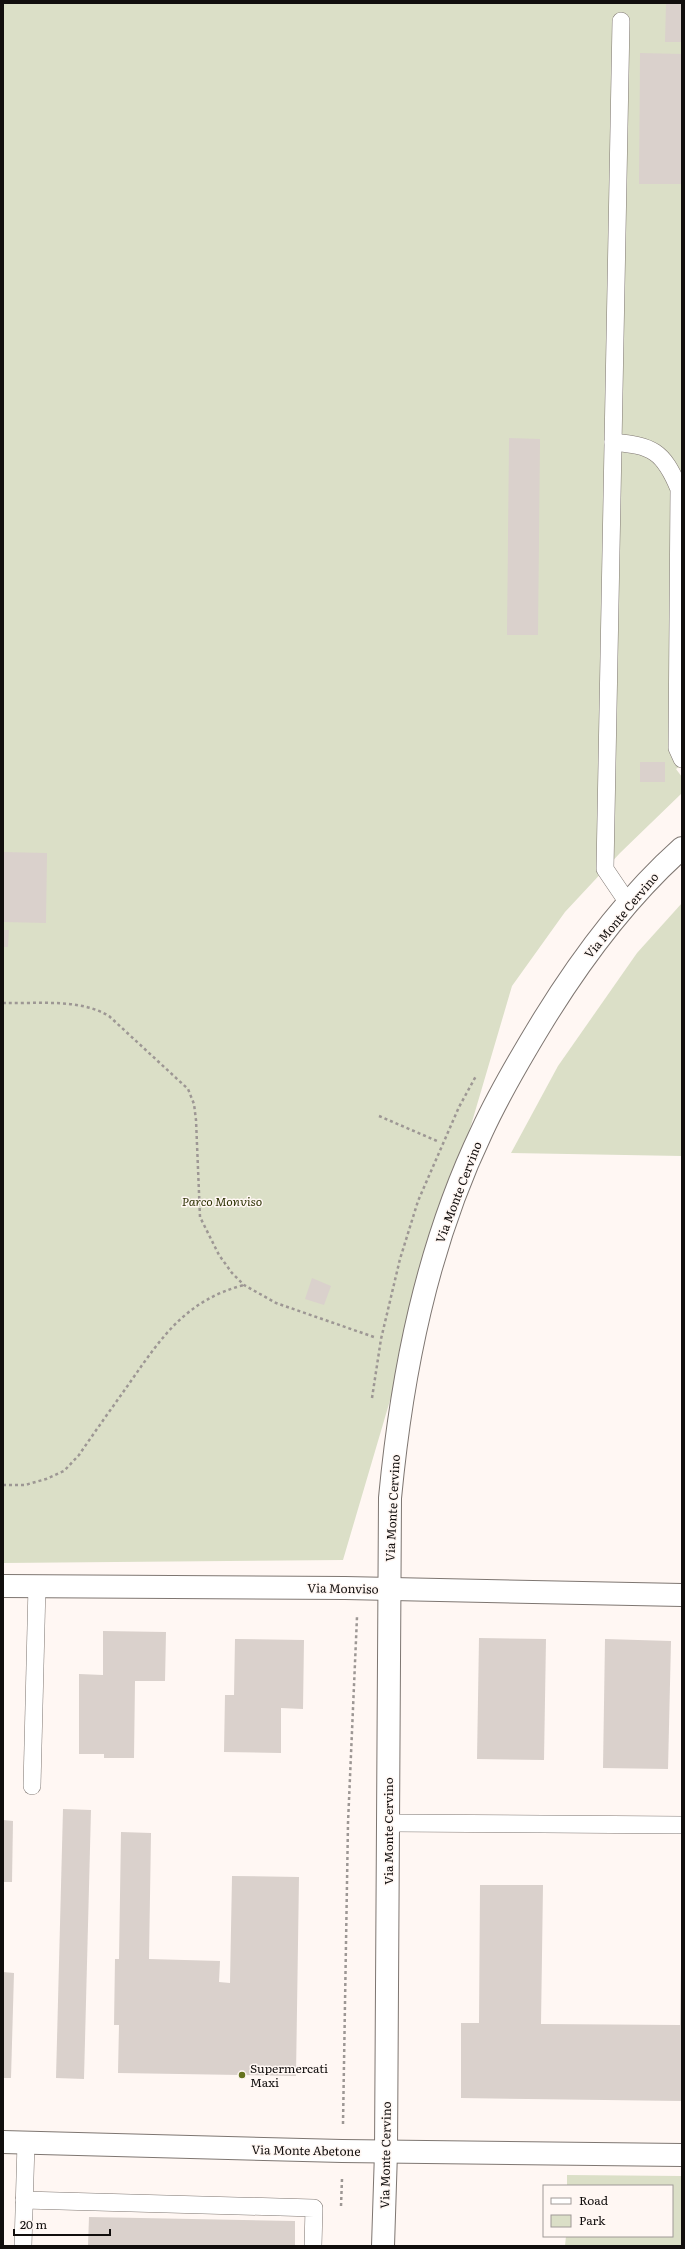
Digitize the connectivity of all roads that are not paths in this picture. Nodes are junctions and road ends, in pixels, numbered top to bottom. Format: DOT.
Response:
graph roads {
  1 [pos="621,21"];
  2 [pos="612,442"];
  3 [pos="682,759"];
  4 [pos="682,848"];
  5 [pos="628,903"];
  6 [pos="3,1586"];
  7 [pos="37,1586"];
  8 [pos="389,1589"];
  9 [pos="682,1595"];
  10 [pos="32,1786"];
  11 [pos="389,1823"];
  12 [pos="682,1824"];
  13 [pos="3,2142"];
  14 [pos="26,2143"];
  15 [pos="386,2152"];
  16 [pos="682,2155"];
  17 [pos="24,2200"];
  18 [pos="23,2246"];
  19 [pos="313,2246"];
  20 [pos="383,2246"];
  1 -- 2 [label="lane"];
  2 -- 3 [label="lane"];
  2 -- 5 [label="lane"];
  4 -- 5 [label="street, Via Monte Cervino"];
  5 -- 8 [label="street, Via Monte Cervino"];
  6 -- 7 [label="street, Via Monviso"];
  7 -- 8 [label="street, Via Monviso"];
  7 -- 10 [label="lane"];
  8 -- 9 [label="street, Via Monviso"];
  8 -- 11 [label="street, Via Monte Cervino"];
  11 -- 12 [label="lane"];
  11 -- 15 [label="street, Via Monte Cervino"];
  13 -- 14 [label="street, Via Monte Abetone"];
  14 -- 15 [label="street, Via Monte Abetone"];
  14 -- 17 [label="lane"];
  15 -- 16 [label="street, Via Monte Abetone"];
  15 -- 20 [label="street, Via Monte Cervino"];
  17 -- 18 [label="lane"];
  17 -- 19 [label="lane"];
}
